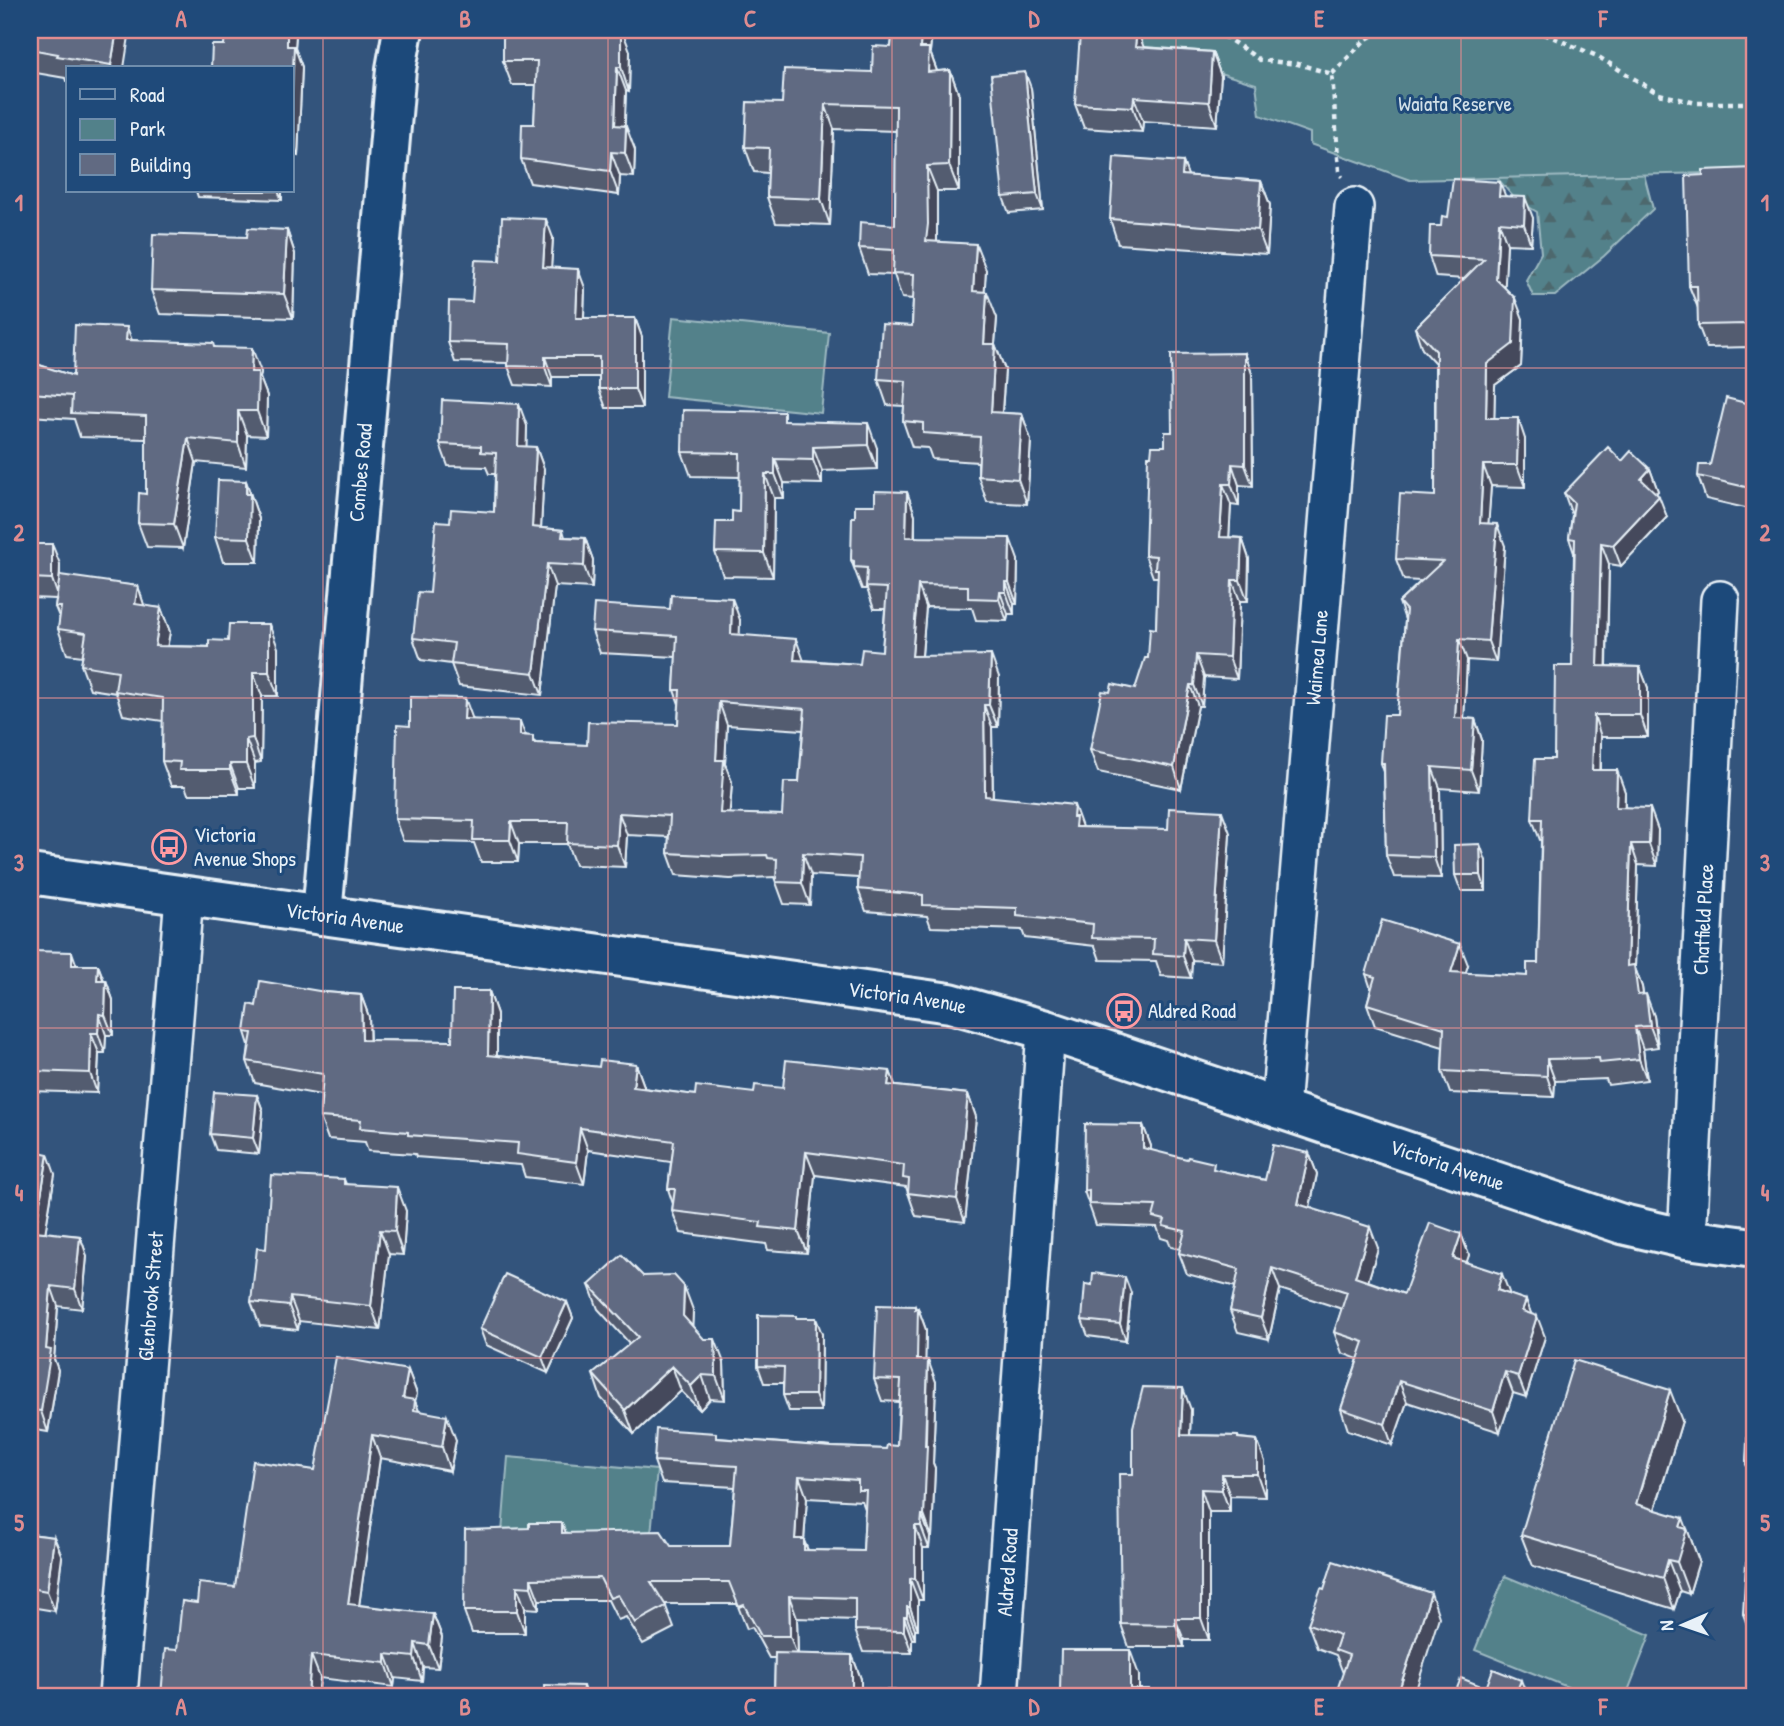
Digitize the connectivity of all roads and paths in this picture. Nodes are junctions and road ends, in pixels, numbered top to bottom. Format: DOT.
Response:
graph roads {
  1 [pos="403,30"];
  2 [pos="1215,30"];
  3 [pos="1384,30"];
  4 [pos="1535,30"];
  5 [pos="1332,74"];
  6 [pos="1754,103"];
  7 [pos="1354,207"];
  8 [pos="1720,600"];
  9 [pos="30,874"];
  10 [pos="184,896"];
  11 [pos="322,915"];
  12 [pos="1046,1030"];
  13 [pos="1280,1109"];
  14 [pos="1686,1239"];
  15 [pos="1754,1248"];
  16 [pos="118,1696"];
  17 [pos="999,1696"];
  1 -- 11 [label="main road, Combes Road"];
  2 -- 5 [label="path"];
  3 -- 5 [label="path"];
  4 -- 6 [label="path"];
  5 -- 7 [label="path"];
  7 -- 13 [label="street, Waimea Lane"];
  8 -- 14 [label="street, Chatfield Place"];
  9 -- 10 [label="main road, Victoria Avenue"];
  10 -- 11 [label="main road, Victoria Avenue"];
  10 -- 16 [label="street, Glenbrook Street"];
  11 -- 12 [label="main road, Victoria Avenue"];
  12 -- 13 [label="main road, Victoria Avenue"];
  12 -- 17 [label="street, Aldred Road"];
  13 -- 14 [label="main road, Victoria Avenue"];
  14 -- 15 [label="main road, Victoria Avenue"];
}
